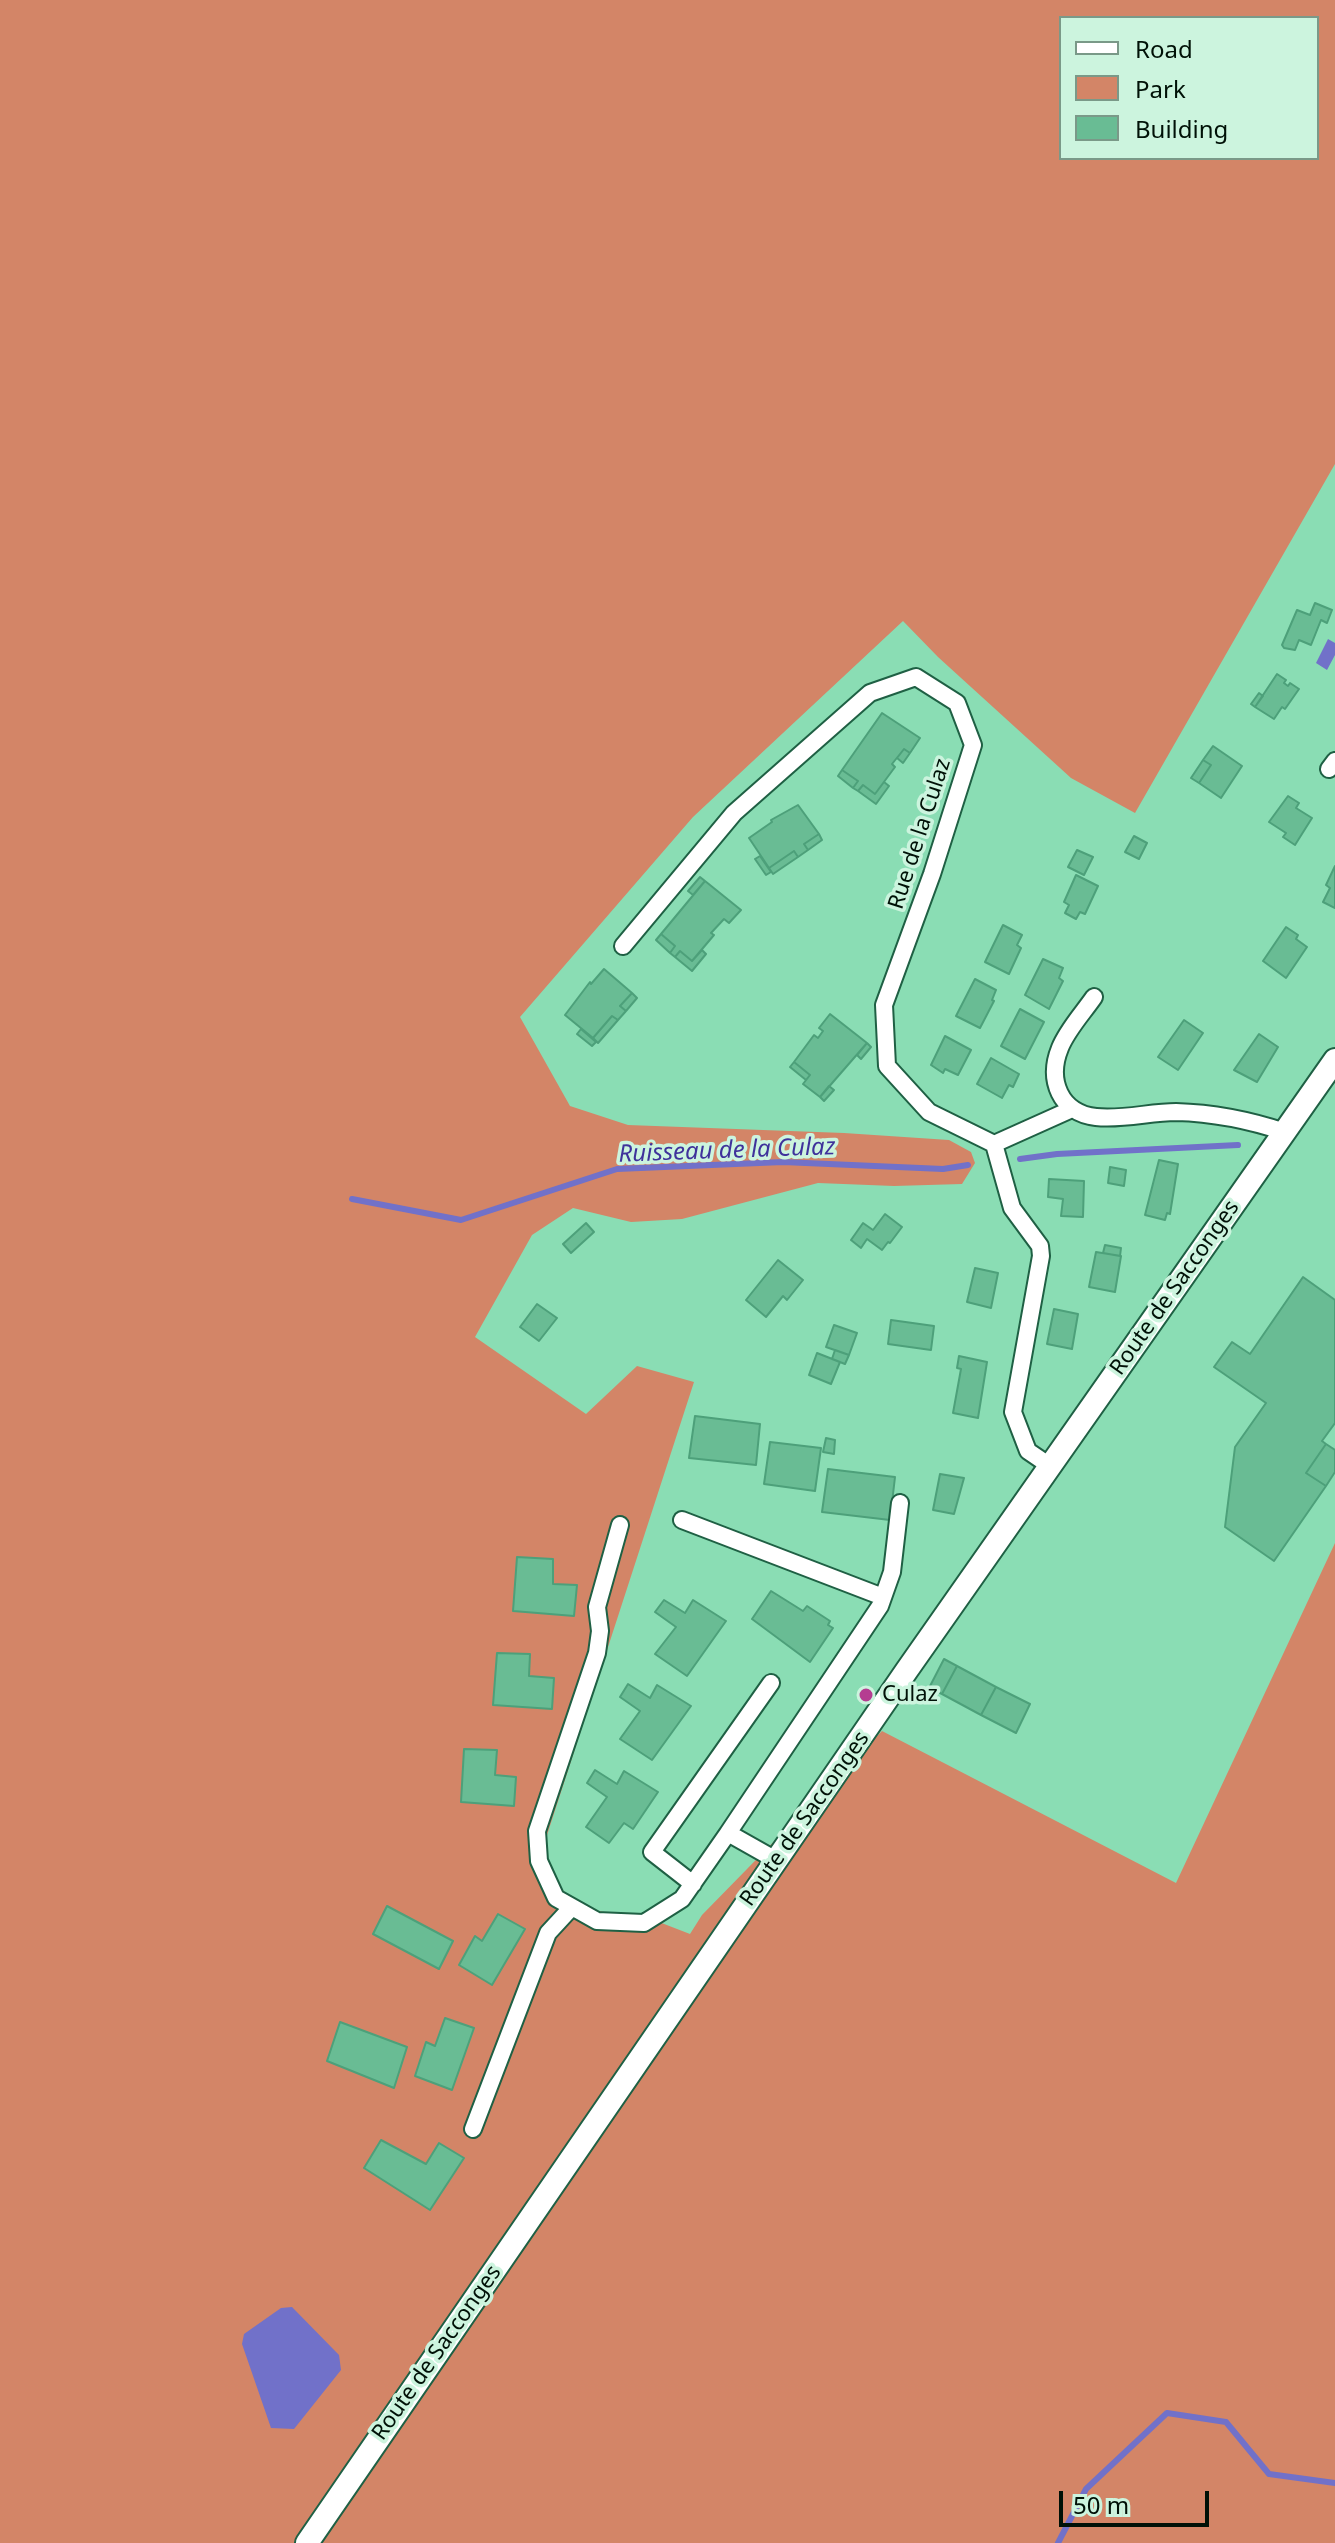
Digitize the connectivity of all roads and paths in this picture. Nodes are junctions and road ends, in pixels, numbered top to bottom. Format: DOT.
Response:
graph roads {
  1 [pos="623,946"];
  2 [pos="1094,997"];
  3 [pos="1335,1060"];
  4 [pos="1072,1109"];
  5 [pos="1285,1132"];
  6 [pos="994,1144"];
  7 [pos="1050,1466"];
  8 [pos="900,1503"];
  9 [pos="682,1520"];
  10 [pos="620,1525"];
  11 [pos="883,1597"];
  12 [pos="771,1683"];
  13 [pos="728,1833"];
  14 [pos="767,1855"];
  15 [pos="693,1884"];
  16 [pos="572,1907"];
  17 [pos="473,2129"];
  18 [pos="307,2543"];
  1 -- 6 [label="street, Rue de la Culaz"];
  2 -- 4 [label="street"];
  3 -- 5 [label="street, Route de Sacconges"];
  4 -- 5 [label="street"];
  4 -- 6 [label="street"];
  5 -- 7 [label="street, Route de Sacconges"];
  6 -- 7 [label="street"];
  7 -- 18 [label="street, Route de Sacconges"];
  8 -- 11 [label="street"];
  9 -- 11 [label="street"];
  10 -- 16 [label="street"];
  11 -- 13 [label="street"];
  12 -- 15 [label="street"];
  13 -- 14 [label="street"];
  13 -- 15 [label="street"];
  15 -- 16 [label="street"];
  16 -- 17 [label="street"];
}
